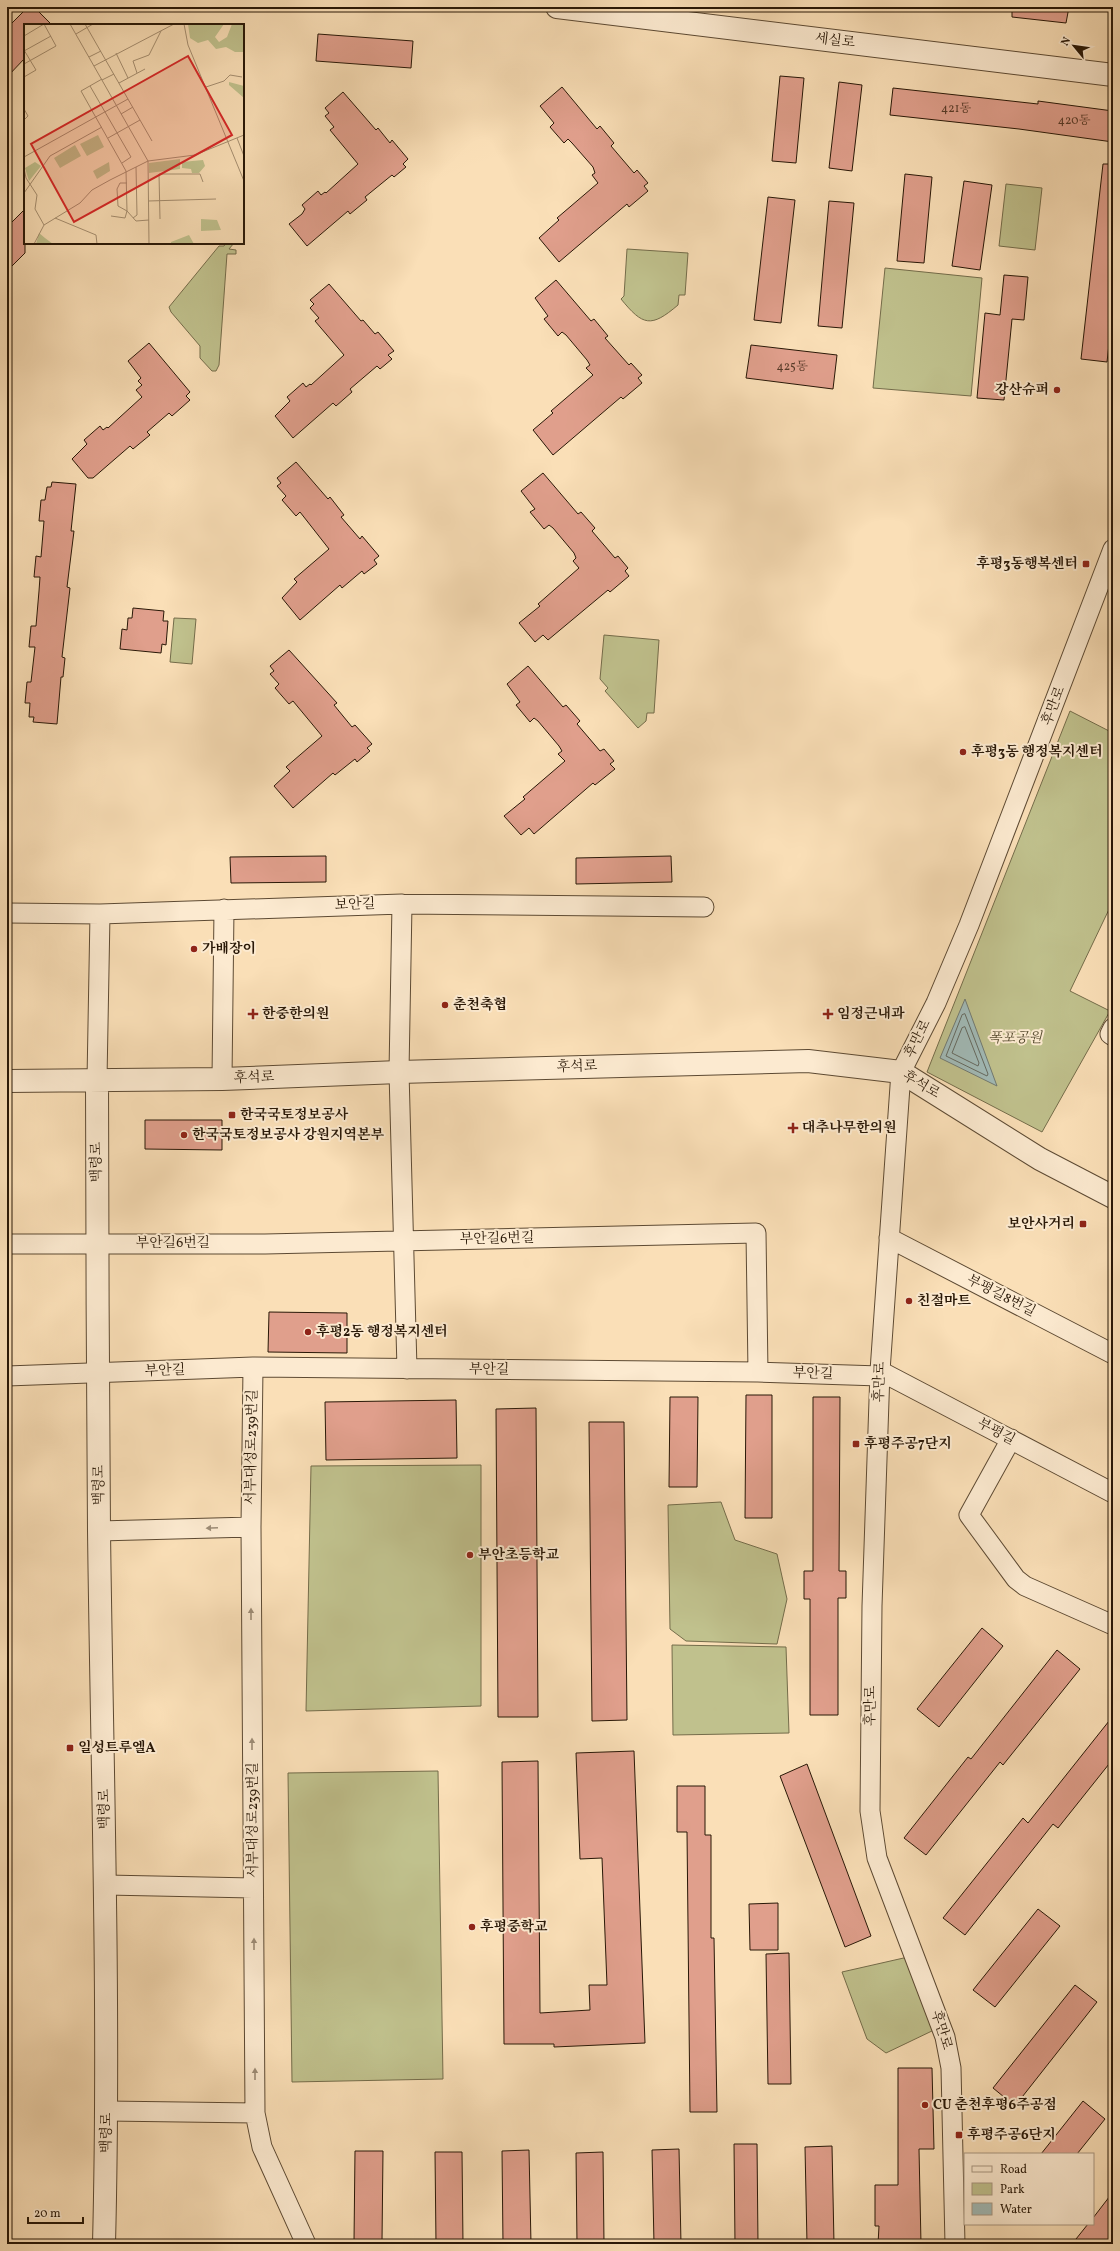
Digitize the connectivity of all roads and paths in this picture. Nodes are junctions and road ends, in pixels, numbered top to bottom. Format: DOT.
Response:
graph roads {
  1 [pos="557,7"];
  2 [pos="1113,75"];
  3 [pos="1113,550"];
  4 [pos="402,904"];
  5 [pos="704,907"];
  6 [pos="224,909"];
  7 [pos="7,913"];
  8 [pos="100,914"];
  9 [pos="1113,1028"];
  10 [pos="1113,1036"];
  11 [pos="399,1072"];
  12 [pos="901,1072"];
  13 [pos="222,1079"];
  14 [pos="96,1080"];
  15 [pos="7,1081"];
  16 [pos="1113,1197"];
  17 [pos="889,1238"];
  18 [pos="405,1241"];
  19 [pos="98,1243"];
  20 [pos="7,1244"];
  21 [pos="1113,1354"];
  22 [pos="253,1367"];
  23 [pos="407,1369"];
  24 [pos="758,1372"];
  25 [pos="98,1373"];
  26 [pos="880,1373"];
  27 [pos="7,1376"];
  28 [pos="1012,1440"];
  29 [pos="1113,1493"];
  30 [pos="251,1527"];
  31 [pos="99,1531"];
  32 [pos="1113,1625"];
  33 [pos="106,1885"];
  34 [pos="253,1888"];
  35 [pos="107,2111"];
  36 [pos="255,2113"];
  37 [pos="104,2244"];
  38 [pos="306,2244"];
  39 [pos="955,2244"];
  1 -- 2 [label="street, 세실로"];
  3 -- 12 [label="street, 후만로"];
  4 -- 5 [label="street, 보안길"];
  4 -- 6 [label="street, 보안길"];
  4 -- 11 [label="street"];
  6 -- 8 [label="street, 보안길"];
  6 -- 13 [label="street"];
  7 -- 8 [label="street, 보안길"];
  8 -- 14 [label="street"];
  9 -- 10 [label="street"];
  11 -- 12 [label="street, 후석로"];
  11 -- 13 [label="street, 후석로"];
  11 -- 18 [label="street"];
  12 -- 16 [label="street, 후석로"];
  12 -- 17 [label="street, 후만로"];
  13 -- 14 [label="street, 후석로"];
  14 -- 15 [label="street, 후석로"];
  14 -- 19 [label="street, 백령로"];
  17 -- 21 [label="street, 부평길8번길"];
  17 -- 26 [label="street, 후만로"];
  18 -- 19 [label="street, 부안길6번길"];
  18 -- 23 [label="street"];
  18 -- 24 [label="street, 부안길6번길"];
  19 -- 20 [label="street"];
  19 -- 25 [label="street, 백령로"];
  22 -- 23 [label="street, 부안길"];
  22 -- 25 [label="street, 부안길"];
  22 -- 30 [label="street, 서부대성로239번길"];
  23 -- 24 [label="street, 부안길"];
  24 -- 26 [label="street, 부안길"];
  25 -- 27 [label="street"];
  25 -- 31 [label="street, 백령로"];
  26 -- 28 [label="street, 부평길"];
  26 -- 39 [label="street, 후만로"];
  28 -- 29 [label="street, 부평길"];
  28 -- 32 [label="street"];
  30 -- 31 [label="street, one-way"];
  34 -- 30 [label="street, 서부대성로239번길, one-way"];
  31 -- 33 [label="street, 백령로"];
  33 -- 34 [label="street"];
  33 -- 35 [label="street, 백령로"];
  36 -- 34 [label="street, 서부대성로239번길, one-way"];
  35 -- 36 [label="street"];
  35 -- 37 [label="street, 백령로"];
  36 -- 38 [label="street, 서부대성로239번길"];
}
